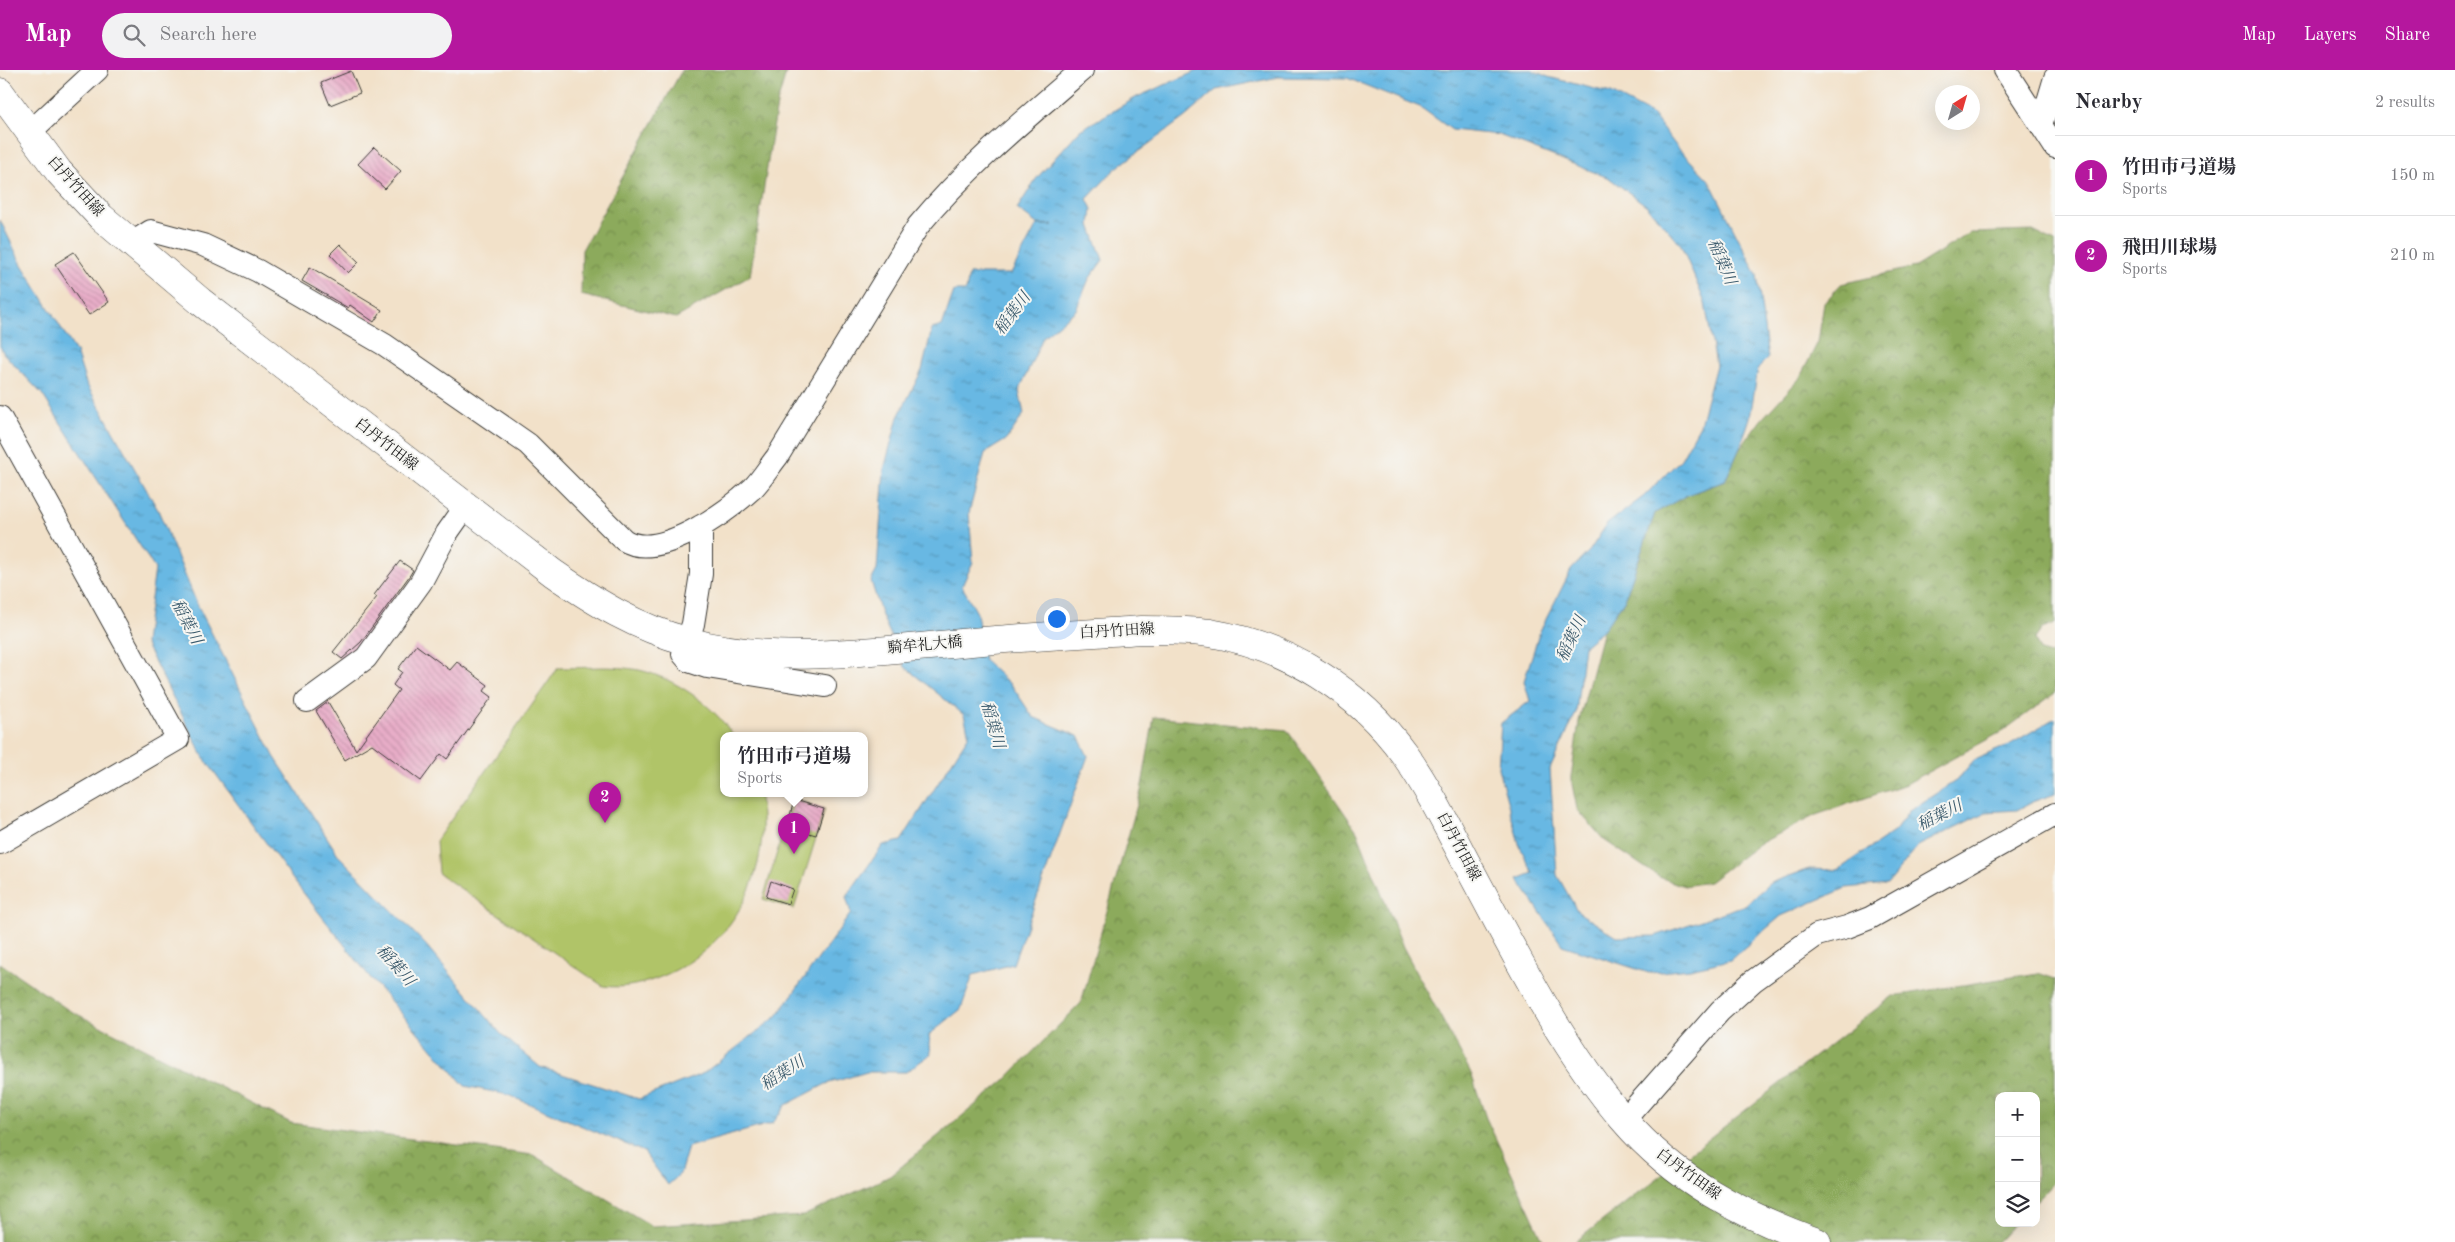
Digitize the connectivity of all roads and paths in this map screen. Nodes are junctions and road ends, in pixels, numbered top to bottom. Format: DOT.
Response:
graph roads {
  1 [pos="97,70"];
  2 [pos="1082,70"];
  3 [pos="2005,70"];
  4 [pos="2055,78"];
  5 [pos="0,92"];
  6 [pos="2036,117"];
  7 [pos="30,132"];
  8 [pos="2055,148"];
  9 [pos="132,244"];
  10 [pos="0,417"];
  11 [pos="466,506"];
  12 [pos="701,526"];
  13 [pos="1001,639"];
  14 [pos="687,641"];
  15 [pos="849,651"];
  16 [pos="825,686"];
  17 [pos="307,701"];
  18 [pos="2055,814"];
  19 [pos="0,842"];
  20 [pos="1624,1120"];
  21 [pos="1817,1242"];
  1 -- 7 [label="street"];
  2 -- 12 [label="street"];
  3 -- 6 [label="street"];
  4 -- 6 [label="street"];
  5 -- 7 [label="main road, 白丹竹田線"];
  6 -- 8 [label="street"];
  7 -- 9 [label="main road, 白丹竹田線"];
  9 -- 11 [label="main road, 白丹竹田線"];
  9 -- 12 [label="street"];
  10 -- 19 [label="street"];
  11 -- 14 [label="main road, 白丹竹田線"];
  11 -- 17 [label="street"];
  12 -- 14 [label="street"];
  13 -- 15 [label="main road, 騎牟礼大橋"];
  13 -- 20 [label="main road, 白丹竹田線"];
  14 -- 15 [label="main road, 白丹竹田線"];
  14 -- 16 [label="street"];
  18 -- 20 [label="street"];
  20 -- 21 [label="main road, 白丹竹田線"];
}
